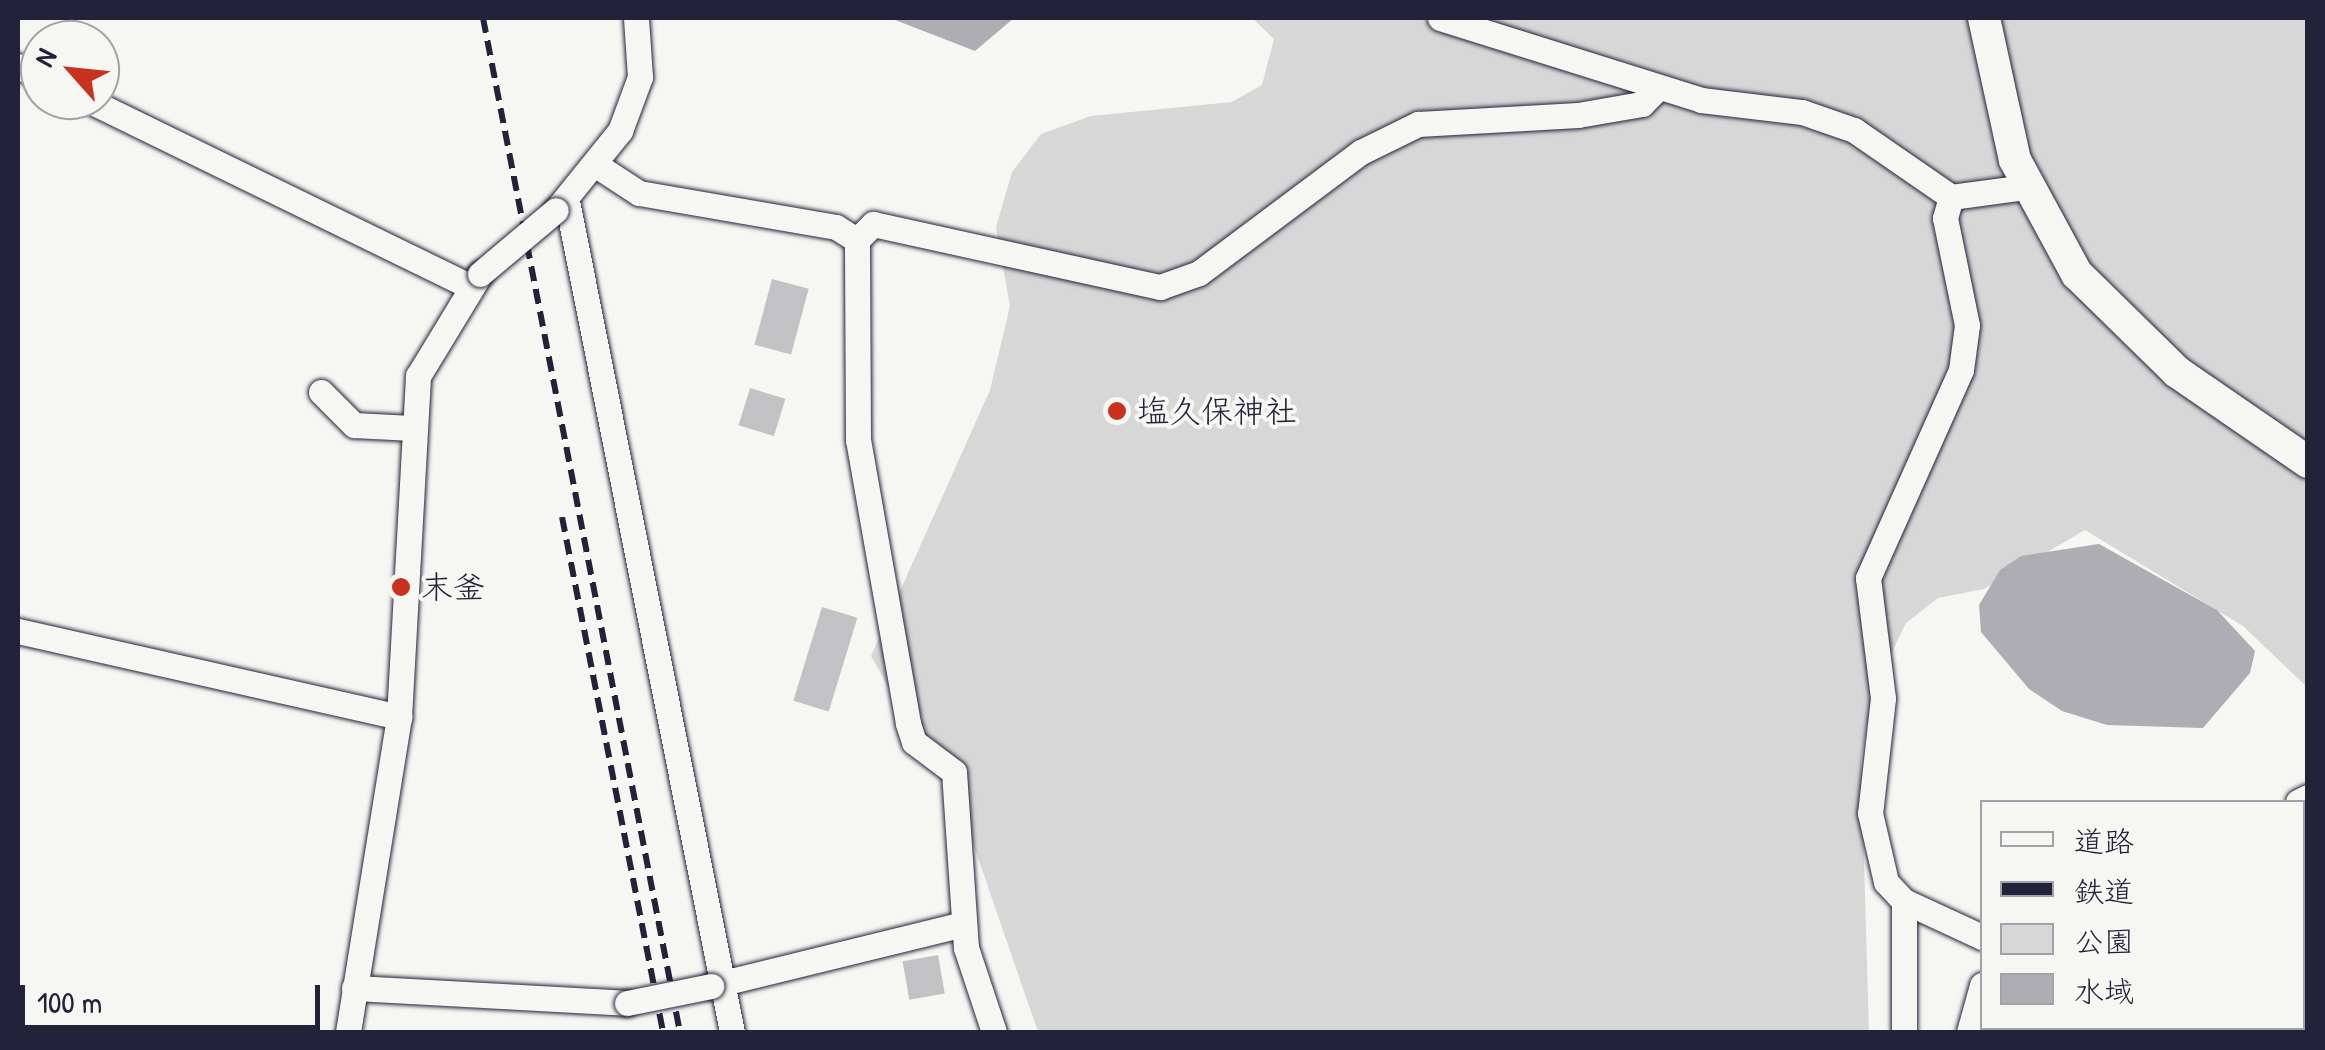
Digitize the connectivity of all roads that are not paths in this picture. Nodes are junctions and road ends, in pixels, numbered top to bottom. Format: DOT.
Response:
graph roads {
  1 [pos="636,18"];
  2 [pos="1440,18"];
  3 [pos="1984,18"];
  4 [pos="1659,87"];
  5 [pos="120,115"];
  6 [pos="599,166"];
  7 [pos="2026,187"];
  8 [pos="1950,197"];
  9 [pos="562,205"];
  10 [pos="856,240"];
  11 [pos="473,279"];
  12 [pos="321,392"];
  13 [pos="412,428"];
  14 [pos="2308,462"];
  15 [pos="18,631"];
  16 [pos="400,717"];
  17 [pos="1904,901"];
  18 [pos="964,924"];
  19 [pos="1980,936"];
  20 [pos="717,985"];
  21 [pos="354,988"];
  22 [pos="1980,993"];
  23 [pos="348,1032"];
  24 [pos="732,1032"];
  25 [pos="994,1032"];
  26 [pos="1904,1032"];
  27 [pos="1970,1032"];
  1 -- 6 [label="street"];
  2 -- 4 [label="street"];
  3 -- 7 [label="main road"];
  4 -- 8 [label="street"];
  4 -- 10 [label="street"];
  5 -- 11 [label="street"];
  6 -- 9 [label="street"];
  6 -- 10 [label="street"];
  7 -- 8 [label="street"];
  7 -- 14 [label="main road"];
  8 -- 17 [label="street"];
  9 -- 11 [label="street, bridge"];
  9 -- 20 [label="street"];
  10 -- 18 [label="street"];
  11 -- 13 [label="street"];
  12 -- 13 [label="street"];
  13 -- 16 [label="street"];
  15 -- 16 [label="street"];
  16 -- 21 [label="street"];
  17 -- 19 [label="street"];
  17 -- 26 [label="street"];
  18 -- 20 [label="street"];
  18 -- 25 [label="street"];
  20 -- 21 [label="street, bridge"];
  20 -- 24 [label="street"];
  21 -- 23 [label="street"];
  22 -- 27 [label="street"];
}
